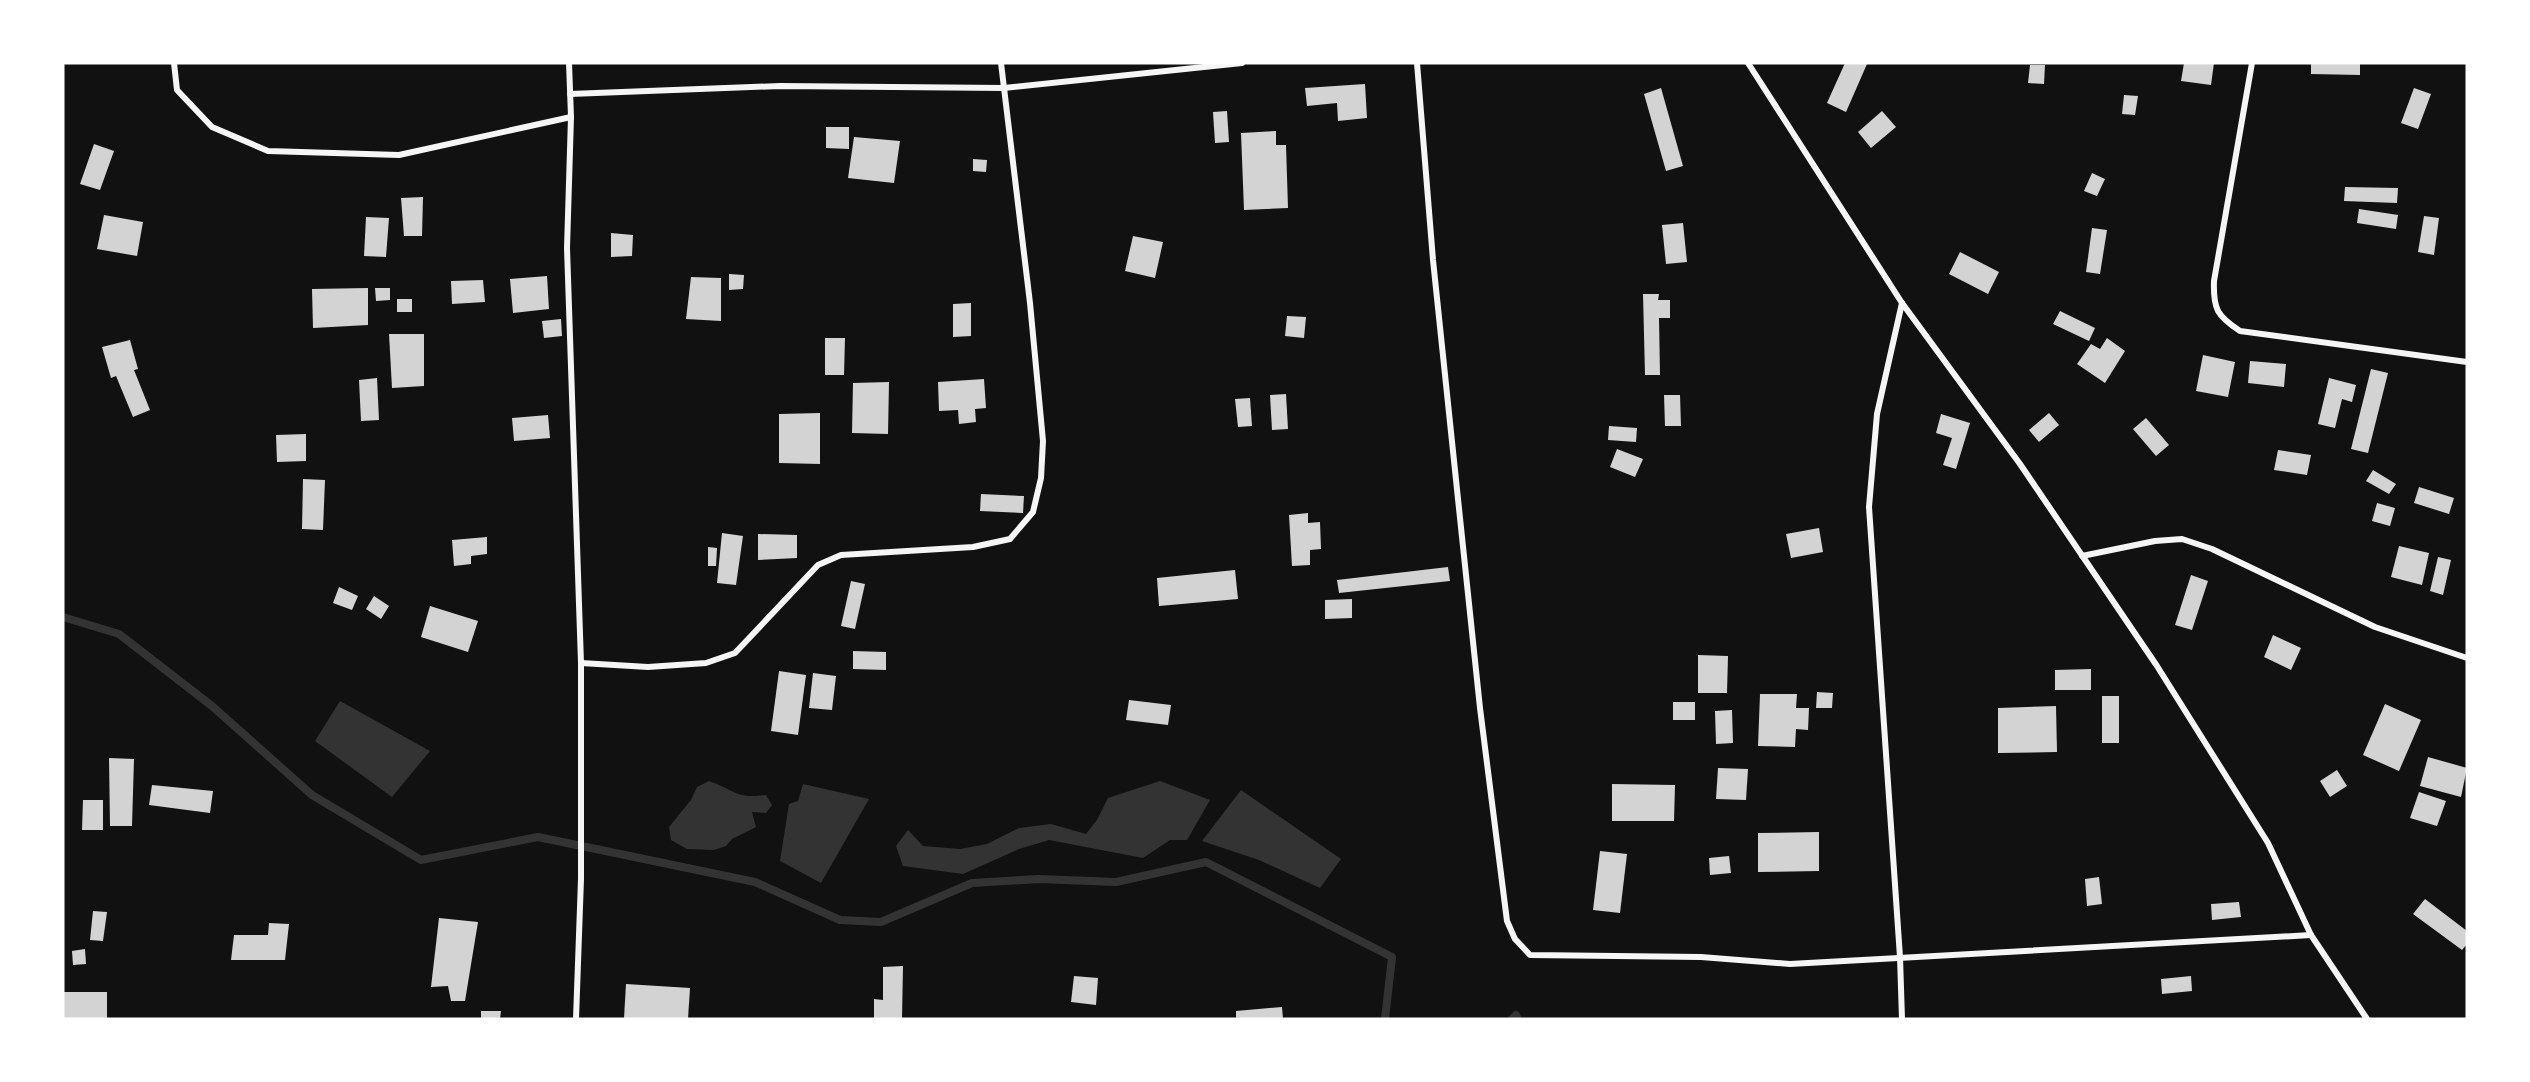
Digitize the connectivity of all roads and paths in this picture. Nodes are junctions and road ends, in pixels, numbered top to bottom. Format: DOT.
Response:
graph roads {
  1 [pos="174,63"];
  2 [pos="570,63"];
  3 [pos="1001,63"];
  4 [pos="1242,63"];
  5 [pos="1417,63"];
  6 [pos="1748,63"];
  7 [pos="2252,63"];
  8 [pos="1004,88"];
  9 [pos="570,94"];
  10 [pos="571,117"];
  11 [pos="1902,303"];
  12 [pos="2467,362"];
  13 [pos="2082,556"];
  14 [pos="2467,658"];
  15 [pos="581,663"];
  16 [pos="2311,935"];
  17 [pos="1900,957"];
  18 [pos="576,1019"];
  19 [pos="1902,1019"];
  20 [pos="2367,1019"];
  1 -- 10 [label="street"];
  2 -- 9 [label="street"];
  3 -- 8 [label="street"];
  4 -- 8 [label="street"];
  5 -- 17 [label="street"];
  6 -- 11 [label="street"];
  7 -- 12 [label="street"];
  8 -- 9 [label="street"];
  8 -- 15 [label="street"];
  9 -- 10 [label="street"];
  10 -- 15 [label="street"];
  11 -- 13 [label="street"];
  11 -- 17 [label="street"];
  13 -- 14 [label="street"];
  13 -- 16 [label="street"];
  15 -- 18 [label="street"];
  16 -- 17 [label="street"];
  16 -- 20 [label="street"];
  17 -- 19 [label="street"];
}
